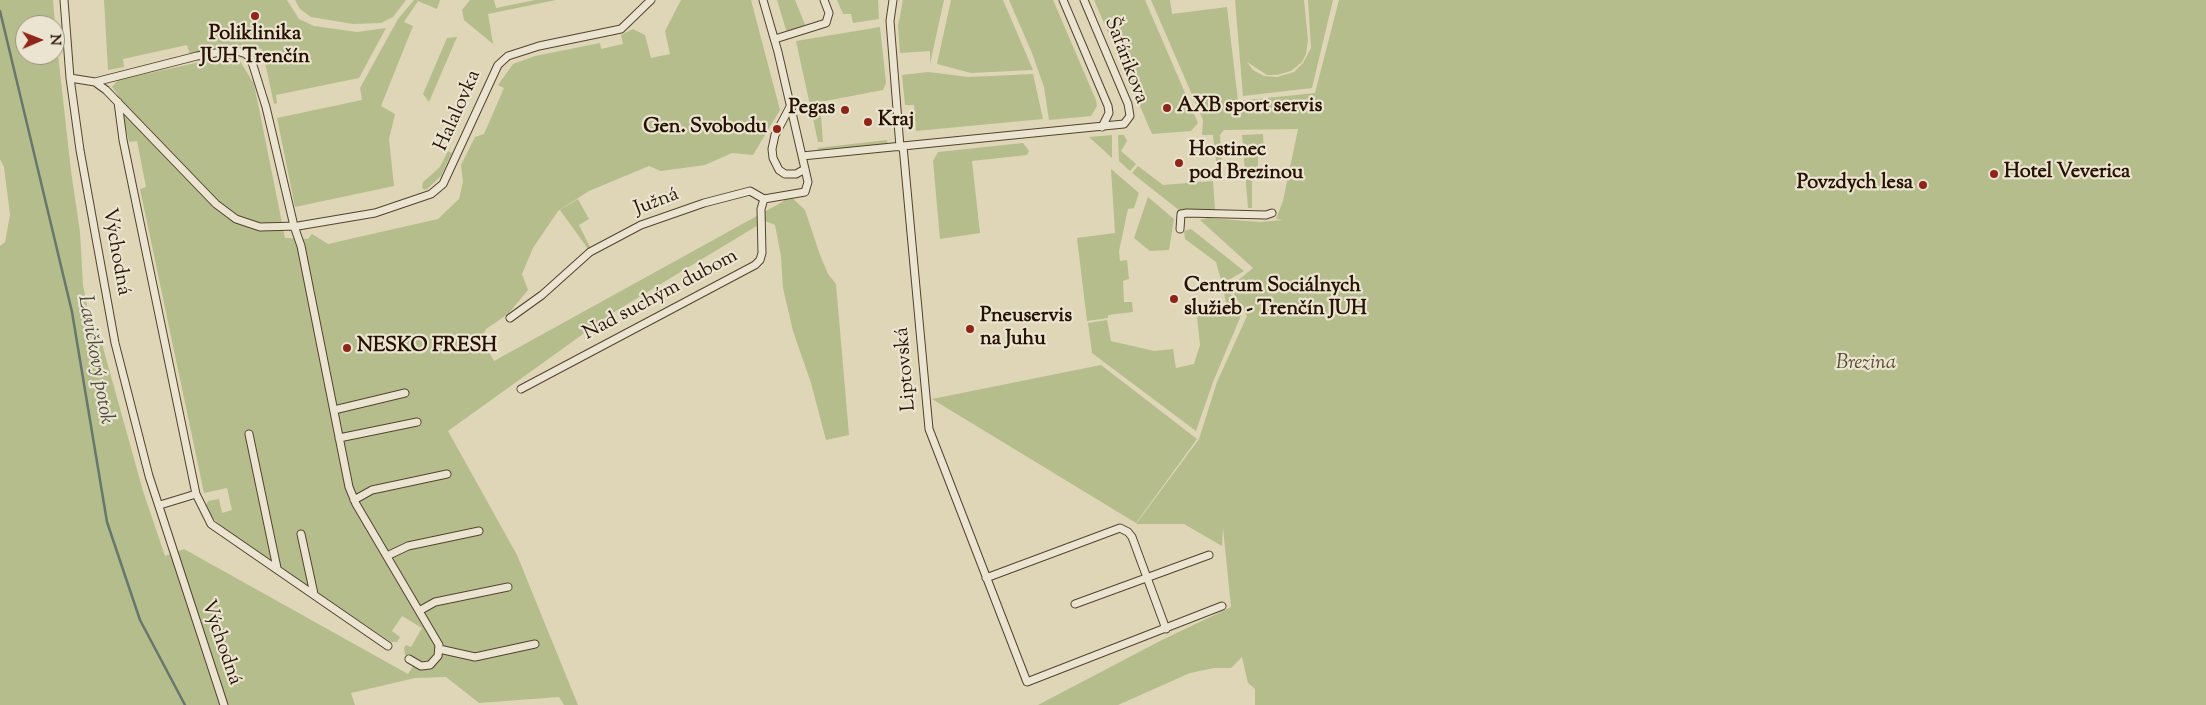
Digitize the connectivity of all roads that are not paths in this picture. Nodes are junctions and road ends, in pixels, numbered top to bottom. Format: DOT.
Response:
graph roads {
  1 [pos="64,0"];
  2 [pos="651,0"];
  3 [pos="763,0"];
  4 [pos="824,0"];
  5 [pos="894,0"];
  6 [pos="1063,0"];
  7 [pos="1084,0"];
  8 [pos="775,39"];
  9 [pos="70,78"];
  10 [pos="95,82"];
  11 [pos="118,101"];
  12 [pos="791,105"];
  13 [pos="1102,127"];
  14 [pos="902,147"];
  15 [pos="802,156"];
  16 [pos="805,169"];
  17 [pos="764,199"];
  18 [pos="1272,213"];
  19 [pos="294,226"];
  20 [pos="1180,229"];
  21 [pos="510,318"];
  22 [pos="521,389"];
  23 [pos="405,393"];
  24 [pos="334,410"];
  25 [pos="417,422"];
  26 [pos="249,434"];
  27 [pos="339,438"];
  28 [pos="446,474"];
  29 [pos="196,494"];
  30 [pos="354,500"];
  31 [pos="160,505"];
  32 [pos="479,531"];
  33 [pos="301,534"];
  34 [pos="1209,555"];
  35 [pos="387,556"];
  36 [pos="276,568"];
  37 [pos="986,578"];
  38 [pos="1147,578"];
  39 [pos="508,587"];
  40 [pos="314,594"];
  41 [pos="1075,604"];
  42 [pos="1222,606"];
  43 [pos="419,611"];
  44 [pos="1166,628"];
  45 [pos="535,644"];
  46 [pos="388,646"];
  47 [pos="439,649"];
  48 [pos="409,659"];
  49 [pos="224,705"];
  1 -- 9 [label="street, Východná"];
  2 -- 19 [label="street, Halalovka"];
  3 -- 8 [label="street"];
  4 -- 8 [label="street"];
  5 -- 14 [label="street, Liptovská"];
  6 -- 13 [label="street, Šafárikova"];
  7 -- 13 [label="street, Šafárikova"];
  8 -- 12 [label="street"];
  9 -- 10 [label="street"];
  9 -- 31 [label="street, Východná"];
  10 -- 11 [label="street, Halalovka"];
  10 -- 19 [label="street"];
  11 -- 19 [label="street, Halalovka"];
  11 -- 29 [label="street, Východná"];
  12 -- 15 [label="street"];
  12 -- 16 [label="street"];
  13 -- 14 [label="street"];
  14 -- 15 [label="street"];
  14 -- 37 [label="street, Liptovská"];
  15 -- 16 [label="street, Južná"];
  16 -- 17 [label="street, Južná"];
  17 -- 21 [label="street, Južná"];
  17 -- 22 [label="street, Nad suchým dubom"];
  18 -- 20 [label="street"];
  19 -- 24 [label="street"];
  23 -- 24 [label="street"];
  24 -- 27 [label="street"];
  25 -- 27 [label="street"];
  26 -- 36 [label="street"];
  27 -- 30 [label="street"];
  28 -- 30 [label="street"];
  29 -- 31 [label="street"];
  29 -- 36 [label="street, Východná"];
  30 -- 35 [label="street"];
  31 -- 49 [label="street, Východná"];
  32 -- 35 [label="street"];
  33 -- 40 [label="street"];
  34 -- 38 [label="street"];
  35 -- 43 [label="street"];
  36 -- 40 [label="street, Východná"];
  37 -- 38 [label="street"];
  37 -- 44 [label="street, Liptovská"];
  38 -- 41 [label="street"];
  38 -- 44 [label="street"];
  39 -- 43 [label="street"];
  40 -- 46 [label="street, Východná"];
  42 -- 44 [label="street, Liptovská"];
  43 -- 47 [label="street"];
  45 -- 47 [label="street"];
  47 -- 48 [label="street"];
}
